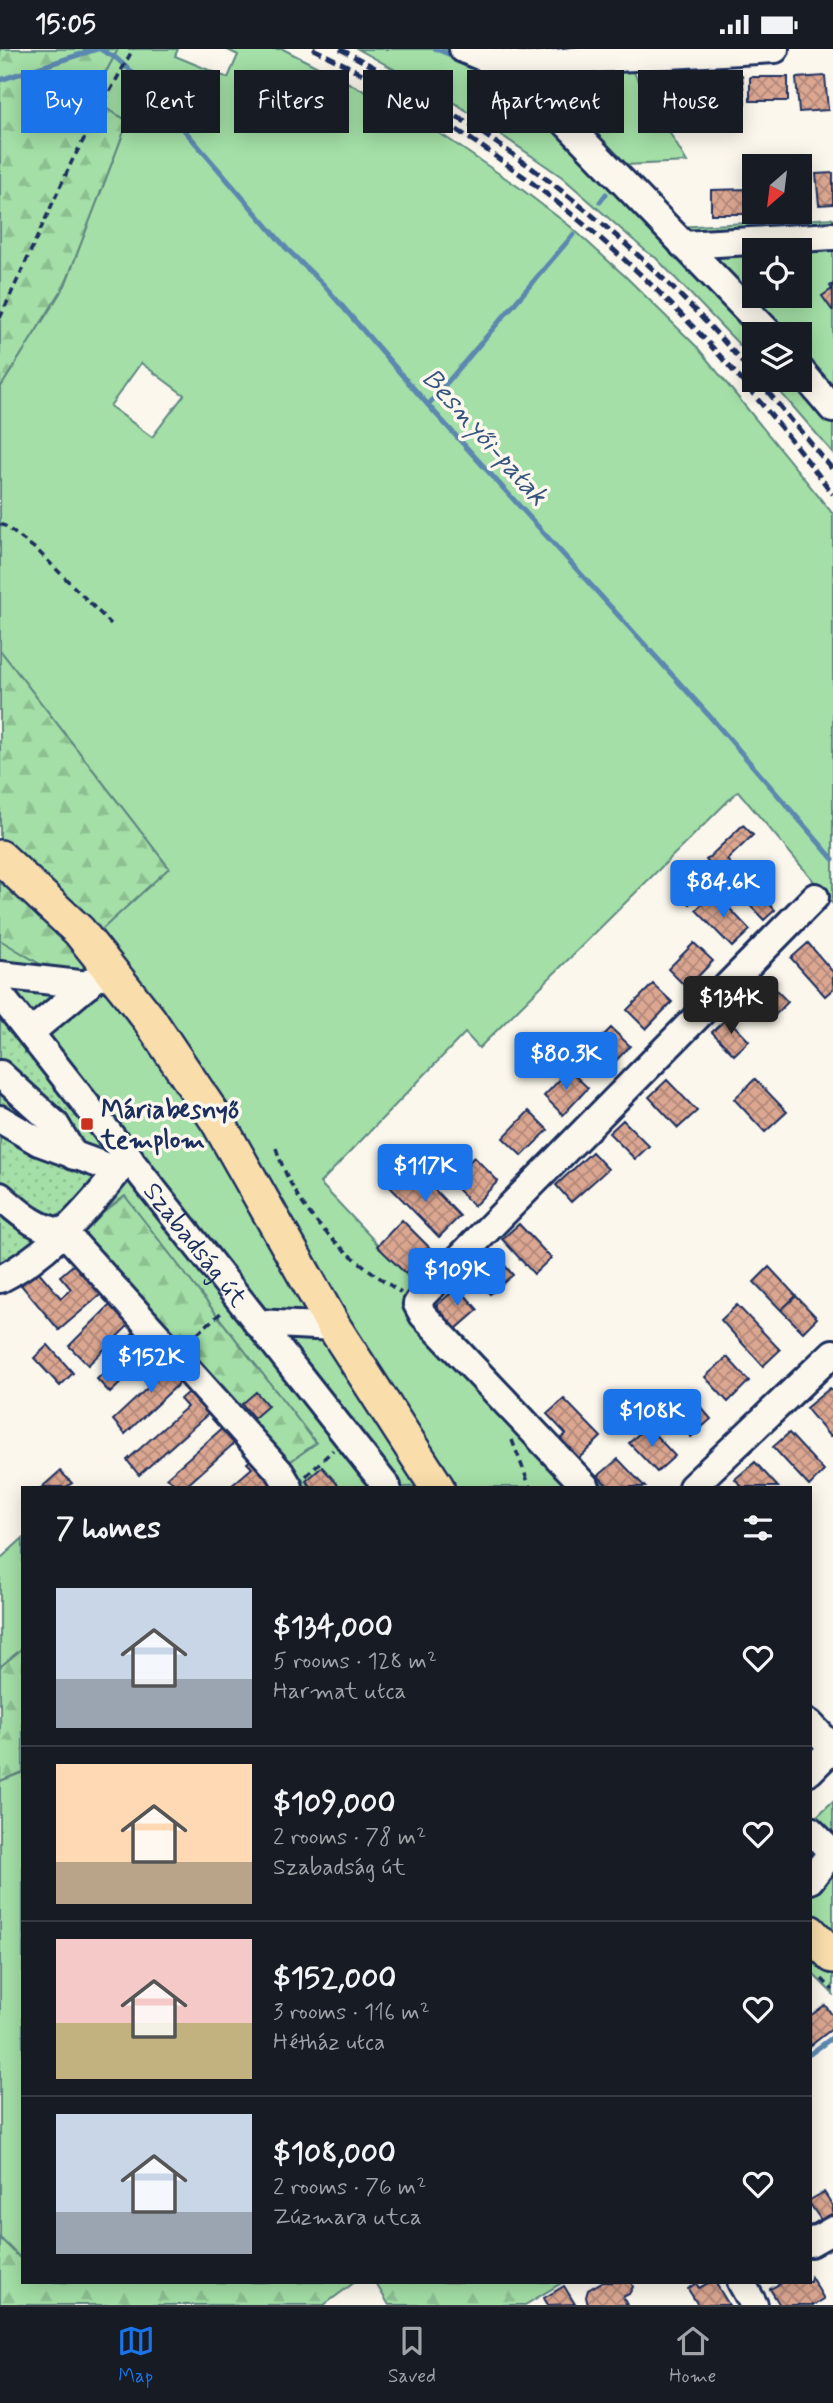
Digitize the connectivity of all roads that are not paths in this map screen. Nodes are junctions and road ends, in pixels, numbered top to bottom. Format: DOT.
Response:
graph roads {
  1 [pos="463,49"];
  2 [pos="775,49"];
  3 [pos="492,55"];
  4 [pos="529,66"];
  5 [pos="833,236"];
  6 [pos="683,245"];
  7 [pos="758,322"];
  8 [pos="812,384"];
  9 [pos="833,409"];
  10 [pos="0,857"];
  11 [pos="815,897"];
  12 [pos="0,975"];
  13 [pos="99,976"];
  14 [pos="0,995"];
  15 [pos="30,1033"];
  16 [pos="0,1074"];
  17 [pos="0,1119"];
  18 [pos="74,1156"];
  19 [pos="124,1164"];
  20 [pos="0,1196"];
  21 [pos="64,1233"];
  22 [pos="0,1279"];
  23 [pos="257,1323"];
  24 [pos="334,1327"];
  25 [pos="833,1353"];
  26 [pos="291,1480"];
  27 [pos="386,1486"];
  28 [pos="436,1486"];
  29 [pos="585,1486"];
  30 [pos="693,1486"];
  31 [pos="812,1726"];
  32 [pos="833,1748"];
  33 [pos="812,1769"];
  34 [pos="812,1831"];
  35 [pos="833,1852"];
  36 [pos="812,1878"];
  37 [pos="812,1934"];
  38 [pos="833,1956"];
  39 [pos="833,2230"];
  40 [pos="812,2242"];
  41 [pos="742,2284"];
  42 [pos="754,2305"];
  1 -- 3 [label="street"];
  2 -- 4 [label="street"];
  3 -- 4 [label="street"];
  4 -- 6 [label="street"];
  5 -- 6 [label="street"];
  6 -- 7 [label="street"];
  8 -- 9 [label="street"];
  10 -- 13 [label="main road"];
  11 -- 29 [label="street"];
  12 -- 13 [label="street"];
  13 -- 15 [label="street"];
  13 -- 24 [label="main road"];
  14 -- 15 [label="street, Szabadság út"];
  15 -- 19 [label="street, Szabadság út"];
  16 -- 18 [label="street"];
  17 -- 18 [label="street"];
  18 -- 19 [label="street"];
  19 -- 21 [label="street"];
  19 -- 23 [label="street, Szabadság út"];
  20 -- 21 [label="street"];
  21 -- 22 [label="street"];
  21 -- 26 [label="street"];
  23 -- 24 [label="street, Szabadság út"];
  23 -- 27 [label="street, Szabadság út"];
  24 -- 28 [label="main road"];
  25 -- 30 [label="street"];
  31 -- 32 [label="street"];
  32 -- 33 [label="street"];
  34 -- 35 [label="street"];
  35 -- 36 [label="street"];
  37 -- 38 [label="main road"];
  39 -- 40 [label="street"];
  41 -- 42 [label="street"];
}
